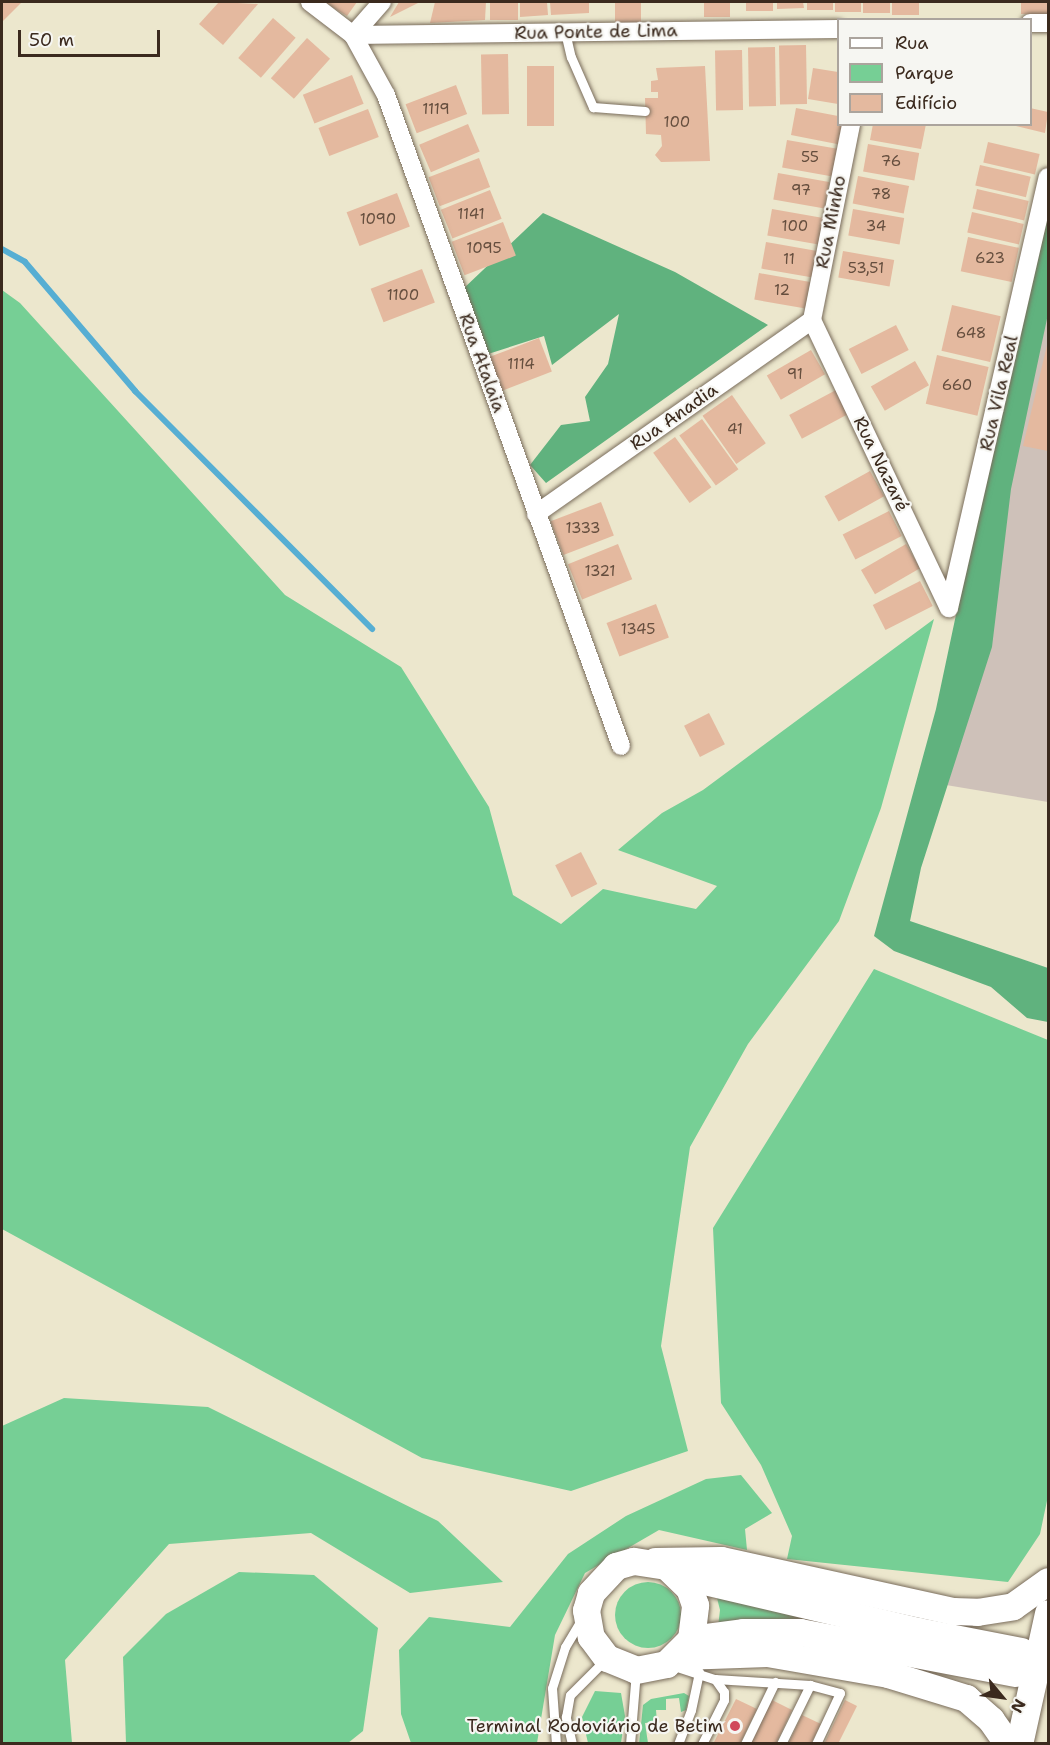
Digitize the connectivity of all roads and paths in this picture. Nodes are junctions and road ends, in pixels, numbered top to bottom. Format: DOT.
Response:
graph roads {
  1 [pos="310,2"];
  2 [pos="382,2"];
  3 [pos="1032,23"];
  4 [pos="1048,23"];
  5 [pos="837,29"];
  6 [pos="565,32"];
  7 [pos="353,35"];
  8 [pos="645,111"];
  9 [pos="851,126"];
  10 [pos="1048,177"];
  11 [pos="812,320"];
  12 [pos="536,514"];
  13 [pos="950,608"];
  14 [pos="621,746"];
  15 [pos="651,1561"];
  16 [pos="679,1575"];
  17 [pos="1048,1581"];
  18 [pos="586,1610"];
  19 [pos="1048,1613"];
  20 [pos="607,1658"];
  21 [pos="683,1658"];
  22 [pos="636,1670"];
  23 [pos="715,1679"];
  24 [pos="776,1682"];
  25 [pos="810,1685"];
  26 [pos="556,1743"];
  27 [pos="572,1743"];
  28 [pos="630,1743"];
  29 [pos="678,1743"];
  30 [pos="702,1743"];
  31 [pos="745,1743"];
  32 [pos="781,1743"];
  33 [pos="816,1743"];
  34 [pos="1008,1743"];
  35 [pos="1019,1743"];
  1 -- 7 [label="street, Rua Atalaia"];
  2 -- 7 [label="street"];
  3 -- 4 [label="street"];
  5 -- 6 [label="street, Rua Ponte de Lima"];
  6 -- 7 [label="street, Rua Ponte de Lima"];
  6 -- 8 [label="lane"];
  7 -- 12 [label="street, Rua Atalaia"];
  9 -- 11 [label="street, Rua Minho"];
  10 -- 13 [label="street, Rua Vila Real"];
  11 -- 12 [label="street, Rua Anadia"];
  11 -- 13 [label="street, Rua Nazaré"];
  12 -- 14 [label="street, Rua Atalaia"];
  15 -- 16 [label="main road"];
  15 -- 17 [label="main road"];
  15 -- 18 [label="main road"];
  16 -- 21 [label="main road"];
  16 -- 21 [label="main road"];
  18 -- 20 [label="main road"];
  18 -- 26 [label="lane"];
  19 -- 35 [label="main road"];
  20 -- 22 [label="main road"];
  20 -- 27 [label="lane"];
  21 -- 22 [label="main road"];
  21 -- 23 [label="lane"];
  21 -- 29 [label="lane"];
  21 -- 34 [label="main road"];
  22 -- 28 [label="lane"];
  23 -- 24 [label="lane"];
  23 -- 30 [label="lane"];
  24 -- 25 [label="lane"];
  24 -- 31 [label="lane"];
  25 -- 32 [label="lane"];
  25 -- 33 [label="lane"];
}
